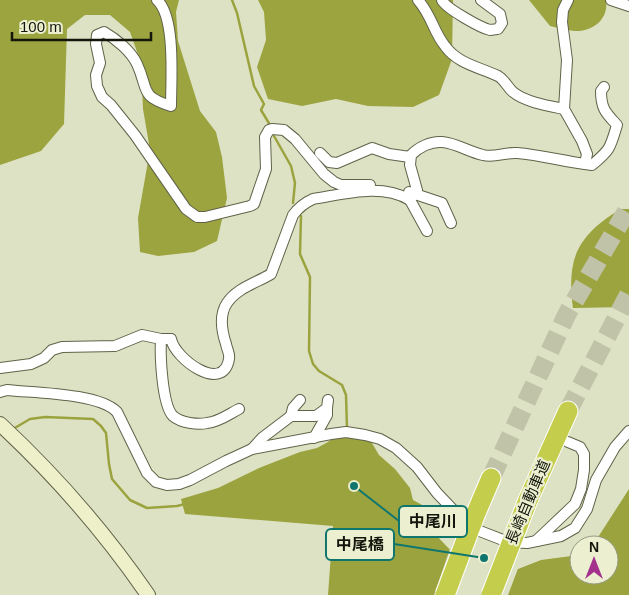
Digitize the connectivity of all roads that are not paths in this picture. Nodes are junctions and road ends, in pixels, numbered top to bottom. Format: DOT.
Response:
graph roads {
  1 [pos="157,0"];
  2 [pos="418,0"];
  3 [pos="442,0"];
  4 [pos="481,0"];
  5 [pos="568,0"];
  6 [pos="611,0"];
  7 [pos="629,6"];
  8 [pos="604,87"];
  9 [pos="564,109"];
  10 [pos="320,153"];
  11 [pos="410,157"];
  12 [pos="586,164"];
  13 [pos="412,197"];
  14 [pos="451,223"];
  15 [pos="427,231"];
  16 [pos="161,339"];
  17 [pos="0,368"];
  18 [pos="0,392"];
  19 [pos="300,400"];
  20 [pos="239,410"];
  21 [pos="568,410"];
  22 [pos="291,416"];
  23 [pos="0,424"];
  24 [pos="629,431"];
  25 [pos="314,438"];
  26 [pos="568,442"];
  27 [pos="252,450"];
  28 [pos="491,478"];
  29 [pos="536,541"];
  30 [pos="148,595"];
  31 [pos="445,595"];
  32 [pos="491,595"];
  1 -- 13 [label="street"];
  2 -- 9 [label="street"];
  3 -- 4 [label="street"];
  5 -- 9 [label="street"];
  6 -- 7 [label="street"];
  8 -- 12 [label="street"];
  9 -- 12 [label="street"];
  10 -- 11 [label="street"];
  11 -- 12 [label="street"];
  11 -- 13 [label="street"];
  13 -- 14 [label="street"];
  13 -- 15 [label="street"];
  13 -- 16 [label="street"];
  16 -- 17 [label="street"];
  16 -- 20 [label="street"];
  18 -- 27 [label="street"];
  19 -- 22 [label="street"];
  21 -- 32 [label="highway, 長崎自動車道, bridge"];
  22 -- 25 [label="street"];
  22 -- 27 [label="street"];
  23 -- 30 [label="street"];
  24 -- 29 [label="street"];
  25 -- 27 [label="street"];
  25 -- 29 [label="street"];
  26 -- 29 [label="street"];
  28 -- 31 [label="highway, bridge"];
}
